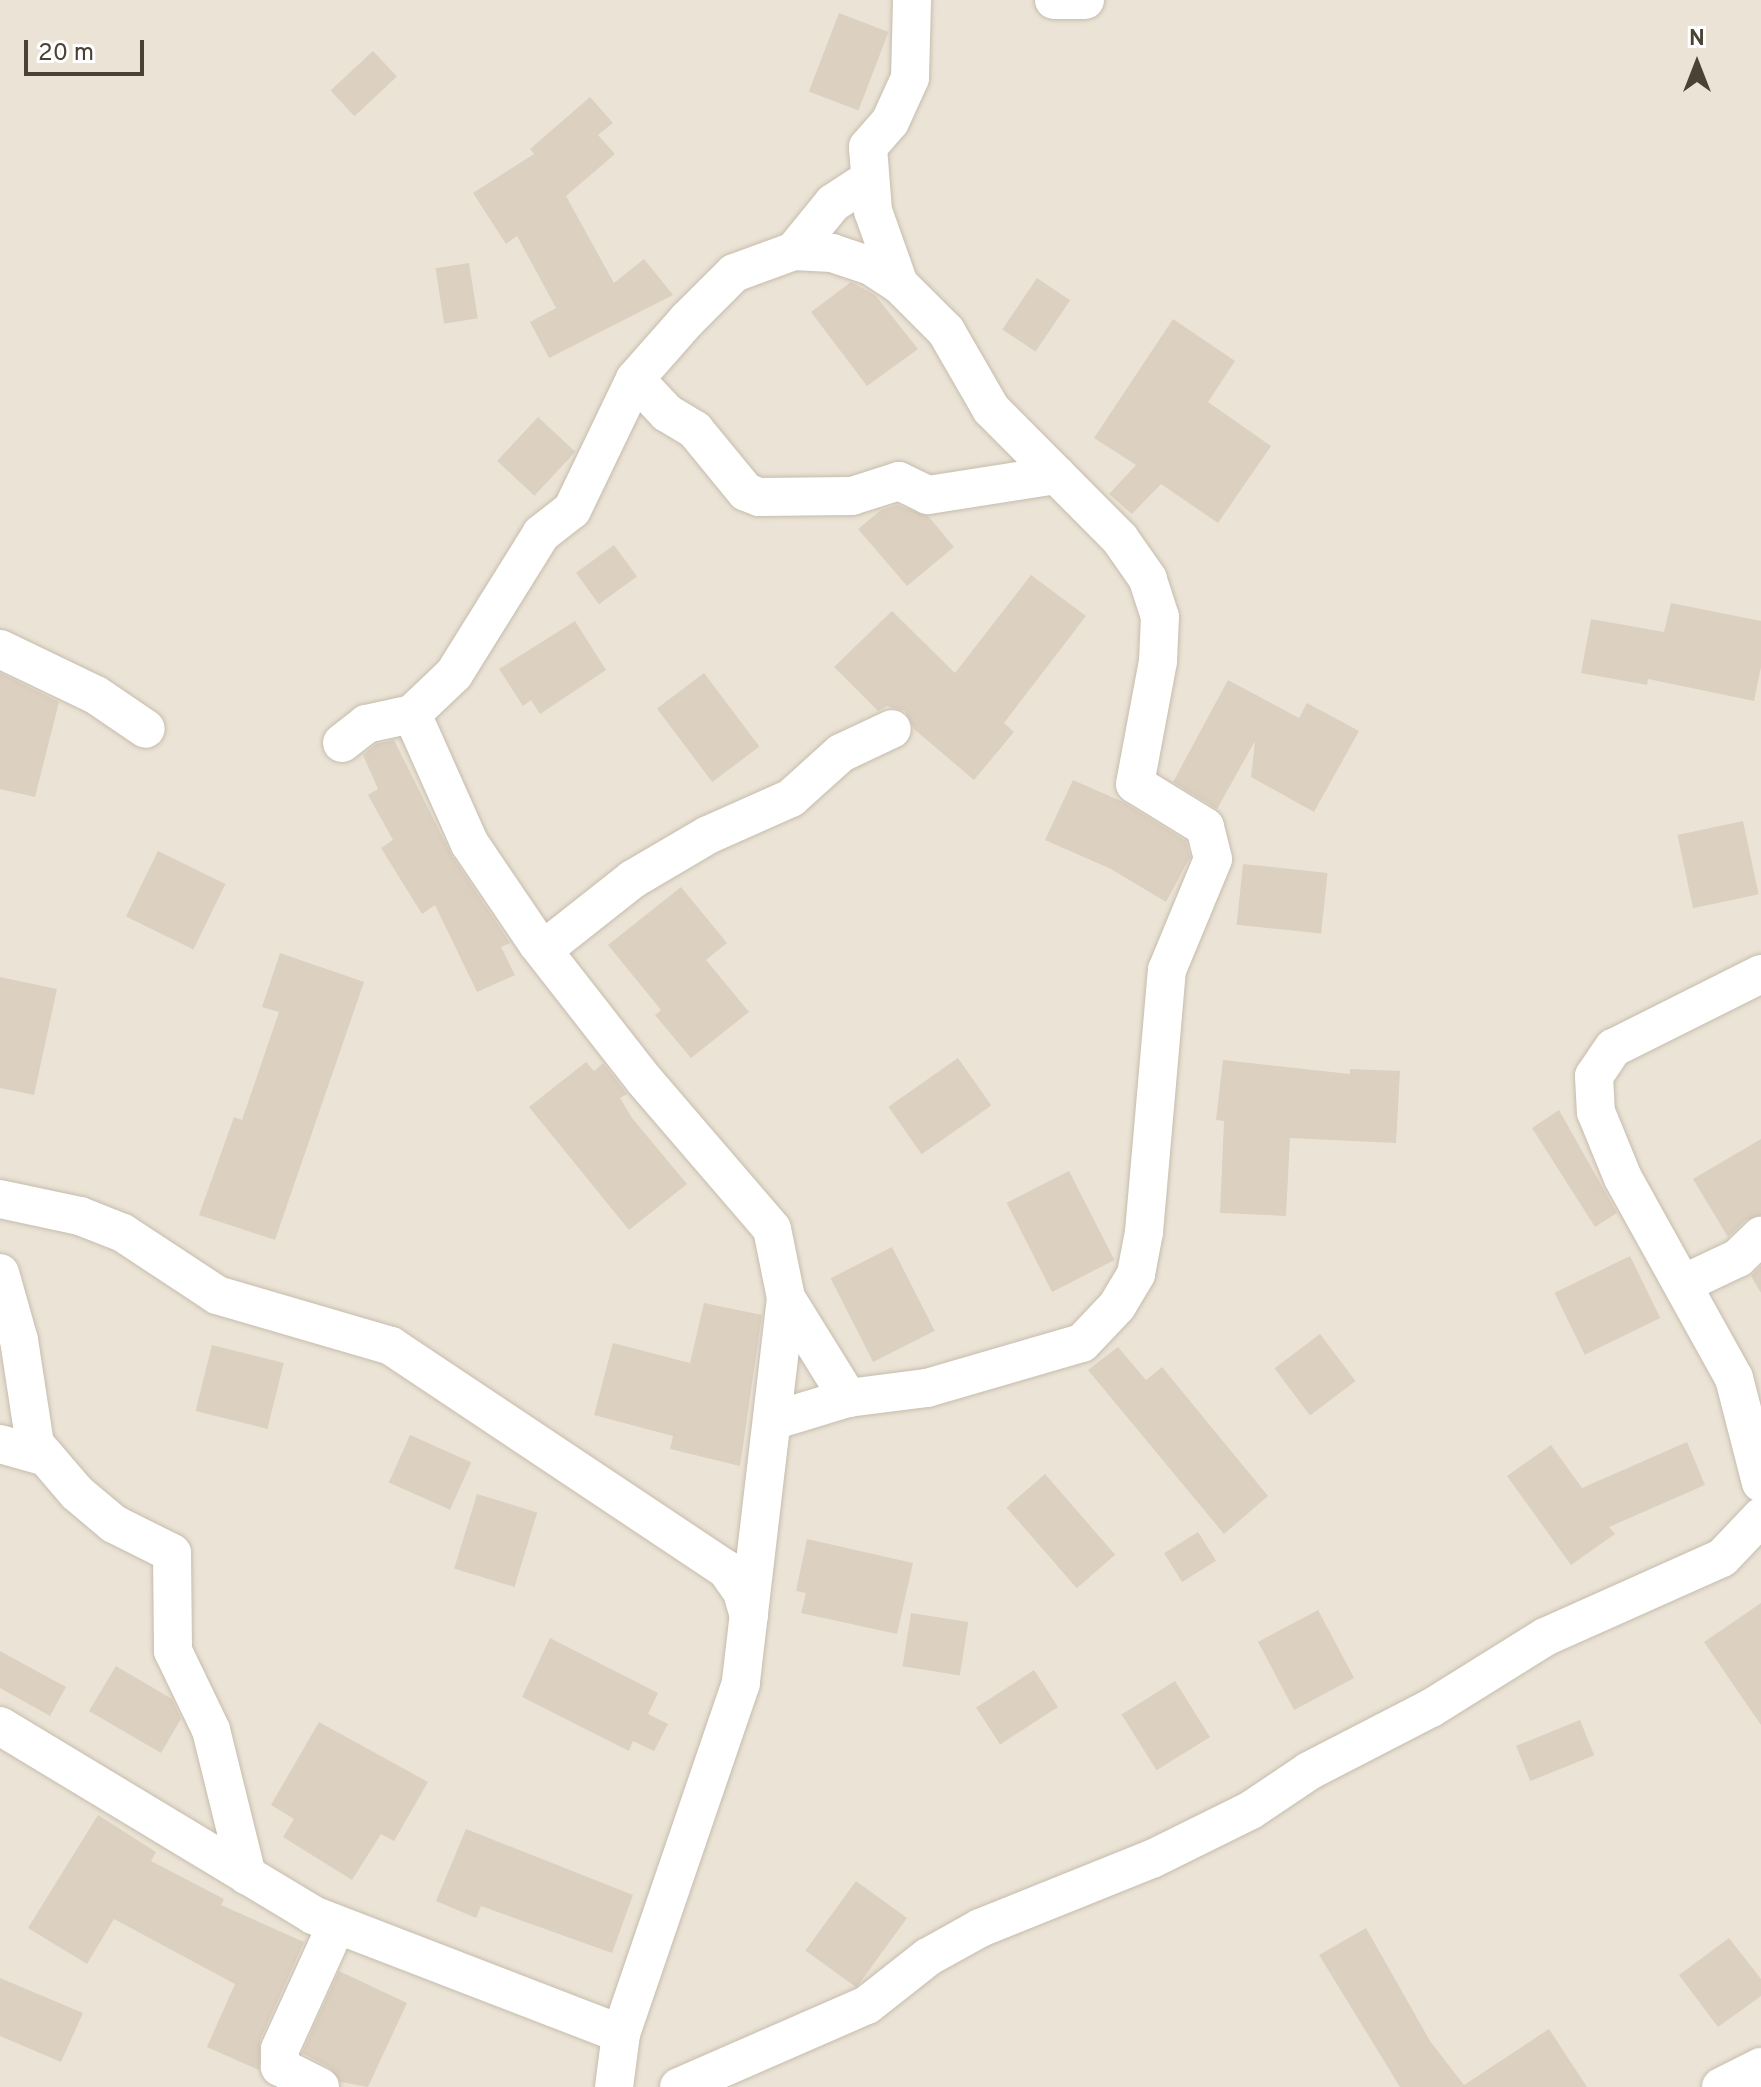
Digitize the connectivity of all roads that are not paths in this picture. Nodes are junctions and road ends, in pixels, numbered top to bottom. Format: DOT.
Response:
graph roads {
  1 [pos="912,0"];
  2 [pos="1054,0"];
  3 [pos="1085,0"];
  4 [pos="870,179"];
  5 [pos="794,251"];
  6 [pos="899,284"];
  7 [pos="635,379"];
  8 [pos="1056,475"];
  9 [pos="0,649"];
  10 [pos="412,714"];
  11 [pos="146,729"];
  12 [pos="892,729"];
  13 [pos="342,743"];
  14 [pos="543,950"];
  15 [pos="1761,974"];
  16 [pos="0,1199"];
  17 [pos="1761,1236"];
  18 [pos="0,1273"];
  19 [pos="1683,1284"];
  20 [pos="786,1298"];
  21 [pos="848,1398"];
  22 [pos="772,1421"];
  23 [pos="0,1444"];
  24 [pos="46,1457"];
  25 [pos="1761,1483"];
  26 [pos="1759,1527"];
  27 [pos="749,1616"];
  28 [pos="0,1726"];
  29 [pos="247,1876"];
  30 [pos="336,1926"];
  31 [pos="621,2034"];
  32 [pos="1761,2067"];
  33 [pos="320,2087"];
  34 [pos="614,2087"];
  35 [pos="679,2087"];
  36 [pos="1721,2087"];
  1 -- 4 [label="street"];
  2 -- 3 [label="street"];
  4 -- 5 [label="street"];
  4 -- 6 [label="street"];
  5 -- 6 [label="street"];
  5 -- 7 [label="street"];
  6 -- 8 [label="street"];
  7 -- 8 [label="street"];
  7 -- 10 [label="street"];
  8 -- 21 [label="street"];
  9 -- 11 [label="street"];
  10 -- 13 [label="street"];
  10 -- 14 [label="street"];
  12 -- 14 [label="street"];
  14 -- 20 [label="street"];
  15 -- 19 [label="street"];
  16 -- 27 [label="street"];
  17 -- 19 [label="street"];
  18 -- 24 [label="street"];
  19 -- 25 [label="street"];
  20 -- 21 [label="street"];
  20 -- 22 [label="street"];
  21 -- 22 [label="street"];
  22 -- 27 [label="street"];
  23 -- 24 [label="street"];
  24 -- 29 [label="street"];
  26 -- 35 [label="street"];
  27 -- 31 [label="street"];
  28 -- 29 [label="street"];
  29 -- 30 [label="street"];
  30 -- 31 [label="street"];
  30 -- 33 [label="street"];
  31 -- 34 [label="street"];
  32 -- 36 [label="street"];
}
